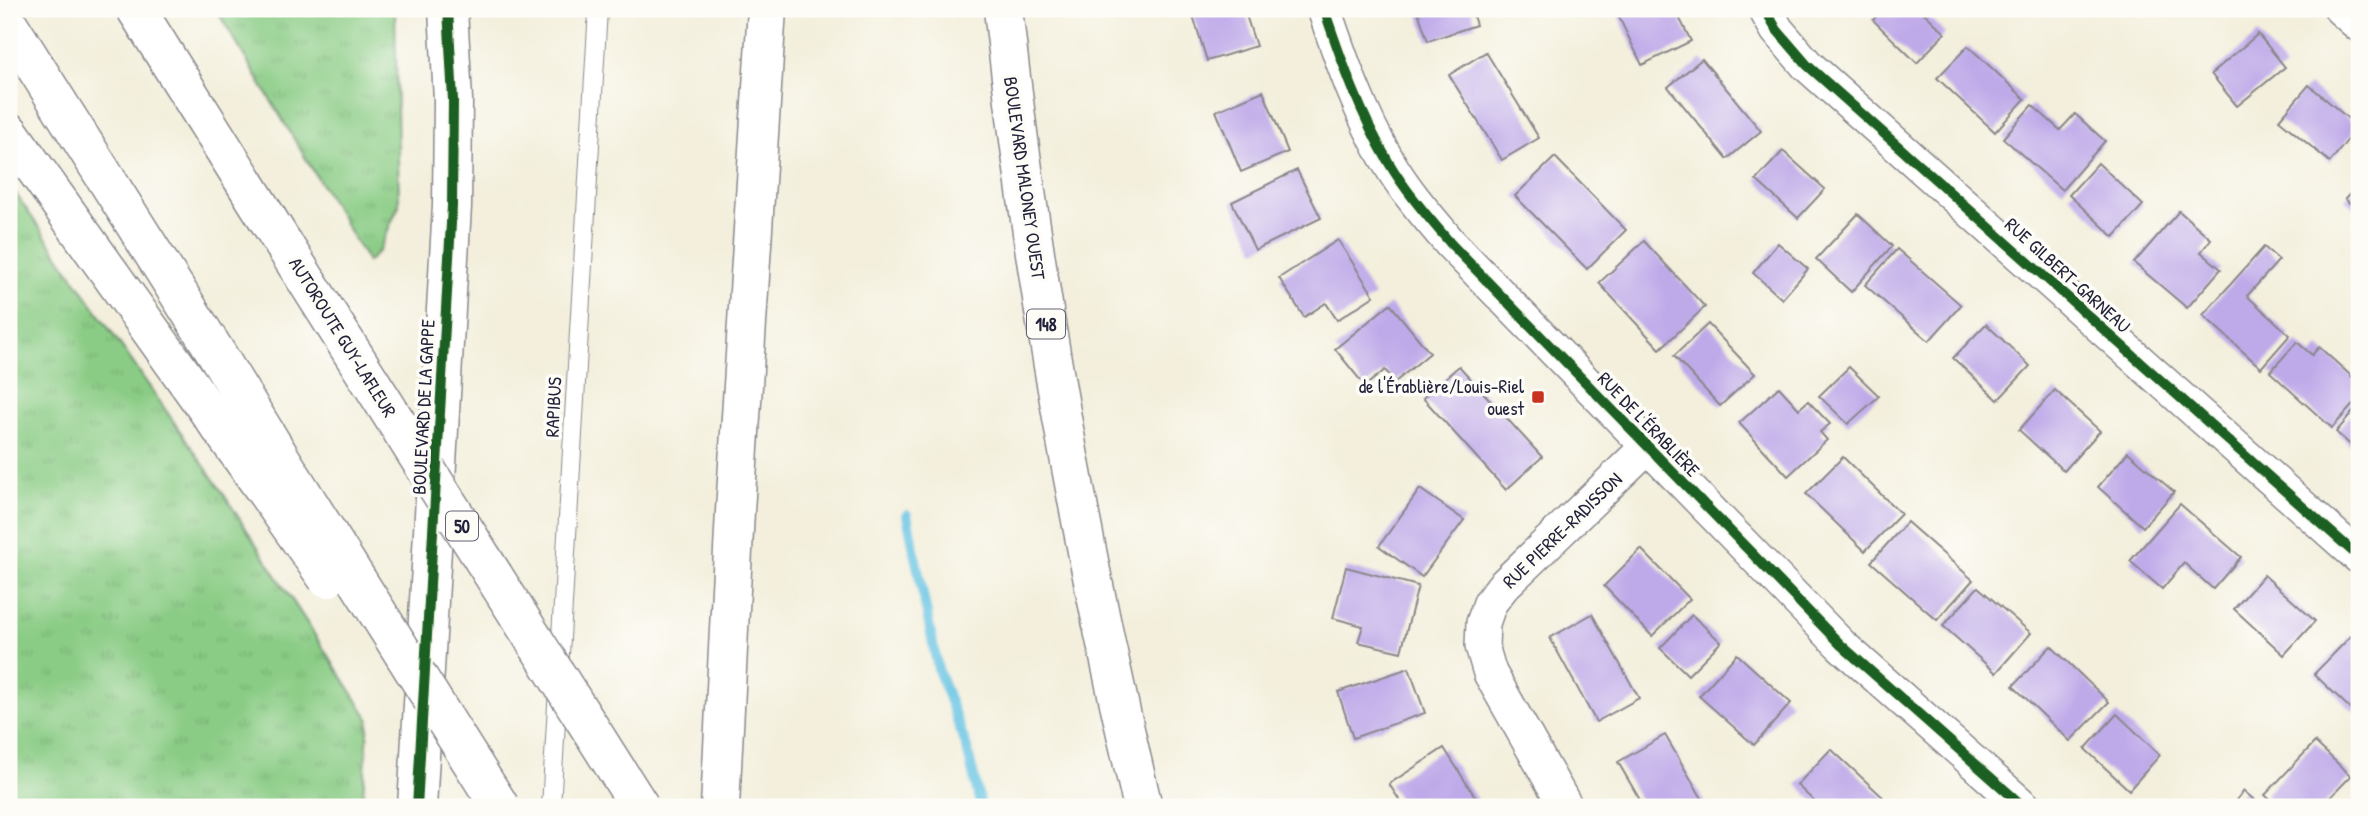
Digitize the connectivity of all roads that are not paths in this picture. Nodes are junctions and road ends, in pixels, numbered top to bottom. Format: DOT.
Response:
graph roads {
  1 [pos="136,9"];
  2 [pos="155,9"];
  3 [pos="448,9"];
  4 [pos="598,9"];
  5 [pos="767,9"];
  6 [pos="1003,9"];
  7 [pos="1325,9"];
  8 [pos="1765,9"];
  9 [pos="2341,9"];
  10 [pos="9,25"];
  11 [pos="2359,25"];
  12 [pos="9,132"];
  13 [pos="214,134"];
  14 [pos="1647,447"];
  15 [pos="276,480"];
  16 [pos="2359,557"];
  17 [pos="417,807"];
  18 [pos="490,807"];
  19 [pos="500,807"];
  20 [pos="551,807"];
  21 [pos="640,807"];
  22 [pos="720,807"];
  23 [pos="1143,807"];
  24 [pos="1566,807"];
  25 [pos="2024,807"];
  1 -- 13 [label="main road, AUTOROUTE GUY-LAFLEUR / 50"];
  2 -- 13 [label="main road"];
  3 -- 17 [label="main road, BOULEVARD DE LA GAPPE"];
  4 -- 20 [label="lane, RAPIBUS"];
  5 -- 22 [label="main road"];
  6 -- 23 [label="main road, BOULEVARD MALONEY OUEST / 148"];
  7 -- 14 [label="street, RUE DE L'ÉRABLIÈRE"];
  8 -- 16 [label="street, RUE GILBERT-GARNEAU"];
  9 -- 11 [label="street"];
  10 -- 15 [label="main road"];
  12 -- 15 [label="main road"];
  13 -- 21 [label="main road, AUTOROUTE GUY-LAFLEUR / 50, bridge"];
  14 -- 24 [label="street, RUE PIERRE-RADISSON"];
  14 -- 25 [label="street, RUE DE L'ÉRABLIÈRE"];
  15 -- 18 [label="main road, bridge"];
  15 -- 19 [label="main road, bridge"];
}
